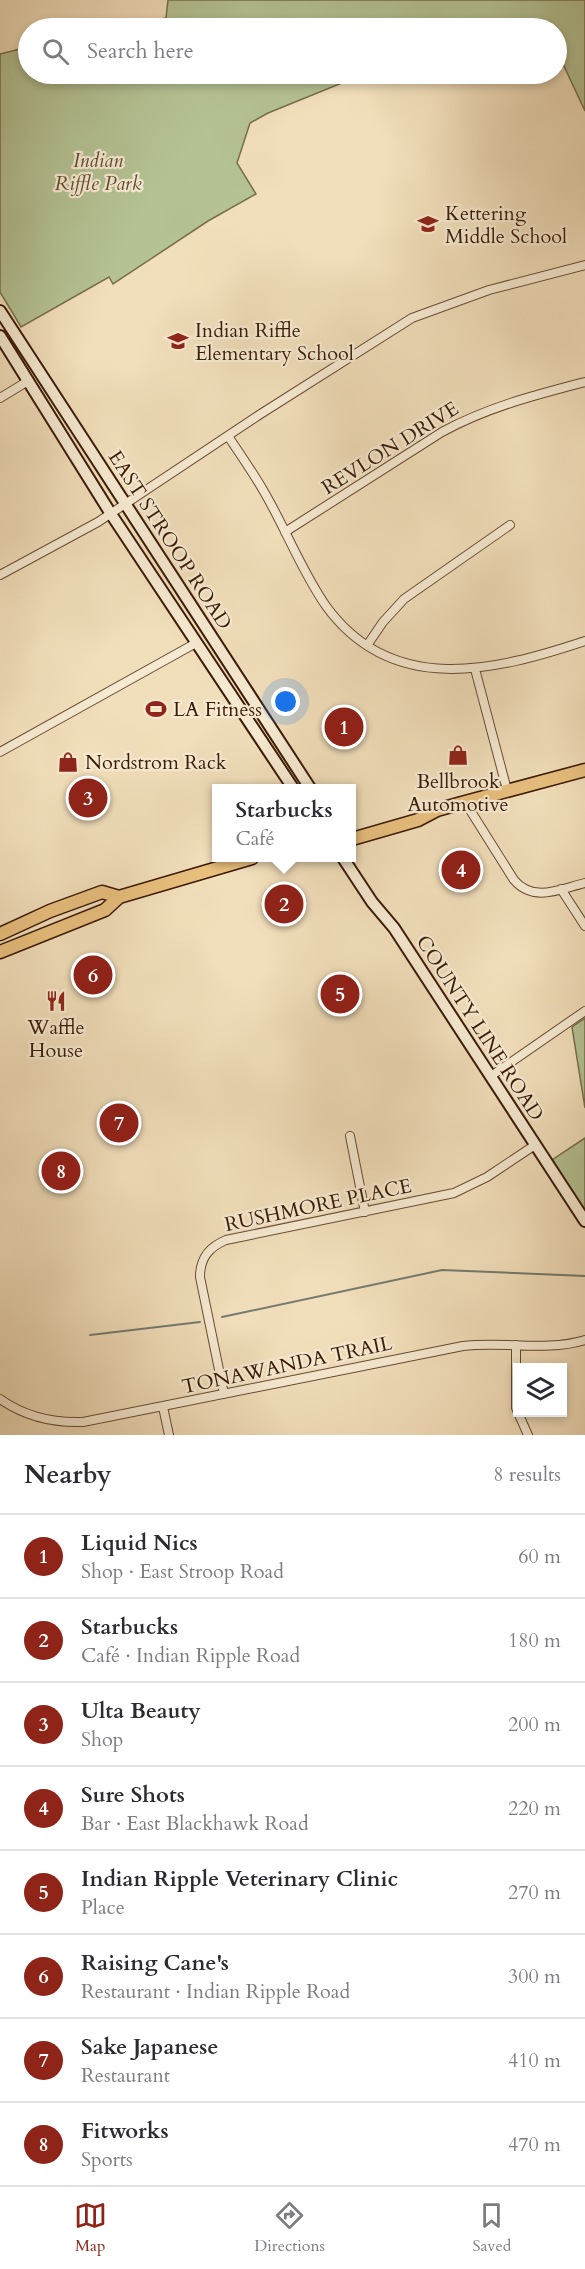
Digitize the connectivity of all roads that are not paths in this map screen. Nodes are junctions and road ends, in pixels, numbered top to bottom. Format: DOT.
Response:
graph roads {
  1 [pos="585,265"];
  2 [pos="0,311"];
  3 [pos="0,336"];
  4 [pos="28,381"];
  5 [pos="585,382"];
  6 [pos="0,398"];
  7 [pos="228,436"];
  8 [pos="125,504"];
  9 [pos="111,514"];
  10 [pos="510,525"];
  11 [pos="285,532"];
  12 [pos="0,575"];
  13 [pos="585,641"];
  14 [pos="196,643"];
  15 [pos="368,644"];
  16 [pos="475,669"];
  17 [pos="232,697"];
  18 [pos="266,720"];
  19 [pos="262,741"];
  20 [pos="0,752"];
  21 [pos="585,770"];
  22 [pos="290,784"];
  23 [pos="307,784"];
  24 [pos="507,790"];
  25 [pos="465,802"];
  26 [pos="356,838"];
  27 [pos="238,862"];
  28 [pos="346,862"];
  29 [pos="585,883"];
  30 [pos="561,889"];
  31 [pos="119,897"];
  32 [pos="585,926"];
  33 [pos="0,934"];
  34 [pos="0,952"];
  35 [pos="585,1011"];
  36 [pos="490,1076"];
  37 [pos="350,1136"];
  38 [pos="535,1145"];
  39 [pos="365,1212"];
  40 [pos="585,1221"];
  41 [pos="585,1340"];
  42 [pos="516,1345"];
  43 [pos="224,1394"];
  44 [pos="0,1399"];
  45 [pos="163,1407"];
  46 [pos="169,1435"];
  47 [pos="528,1435"];
  1 -- 7 [label="street"];
  2 -- 8 [label="main road, EAST STROOP ROAD"];
  3 -- 4 [label="main road, EAST STROOP ROAD"];
  4 -- 6 [label="street"];
  4 -- 9 [label="main road, EAST STROOP ROAD"];
  5 -- 11 [label="street, REVLON DRIVE"];
  7 -- 8 [label="street"];
  7 -- 11 [label="street"];
  8 -- 9 [label="street"];
  8 -- 18 [label="main road, EAST STROOP ROAD"];
  9 -- 12 [label="street"];
  9 -- 14 [label="main road, EAST STROOP ROAD"];
  10 -- 15 [label="street"];
  11 -- 15 [label="street"];
  13 -- 16 [label="street"];
  14 -- 17 [label="main road, EAST STROOP ROAD"];
  14 -- 20 [label="street"];
  15 -- 16 [label="street"];
  16 -- 24 [label="street"];
  17 -- 18 [label="main road"];
  17 -- 19 [label="main road, EAST STROOP ROAD"];
  18 -- 19 [label="main road"];
  18 -- 23 [label="main road, EAST STROOP ROAD"];
  19 -- 22 [label="main road, EAST STROOP ROAD"];
  21 -- 24 [label="main road"];
  24 -- 25 [label="main road"];
  25 -- 26 [label="main road"];
  25 -- 30 [label="street"];
  27 -- 31 [label="main road"];
  28 -- 36 [label="main road, COUNTY LINE ROAD"];
  29 -- 30 [label="street"];
  30 -- 32 [label="street"];
  31 -- 33 [label="main road"];
  31 -- 34 [label="main road"];
  35 -- 36 [label="street"];
  36 -- 38 [label="main road, COUNTY LINE ROAD"];
  37 -- 39 [label="street"];
  38 -- 39 [label="street, RUSHMORE PLACE"];
  38 -- 40 [label="main road, COUNTY LINE ROAD"];
  39 -- 43 [label="street, RUSHMORE PLACE"];
  41 -- 42 [label="street, TONAWANDA TRAIL"];
  42 -- 43 [label="street, TONAWANDA TRAIL"];
  42 -- 47 [label="street"];
  43 -- 45 [label="street, TONAWANDA TRAIL"];
  44 -- 45 [label="street, TONAWANDA TRAIL"];
  45 -- 46 [label="street"];
}
